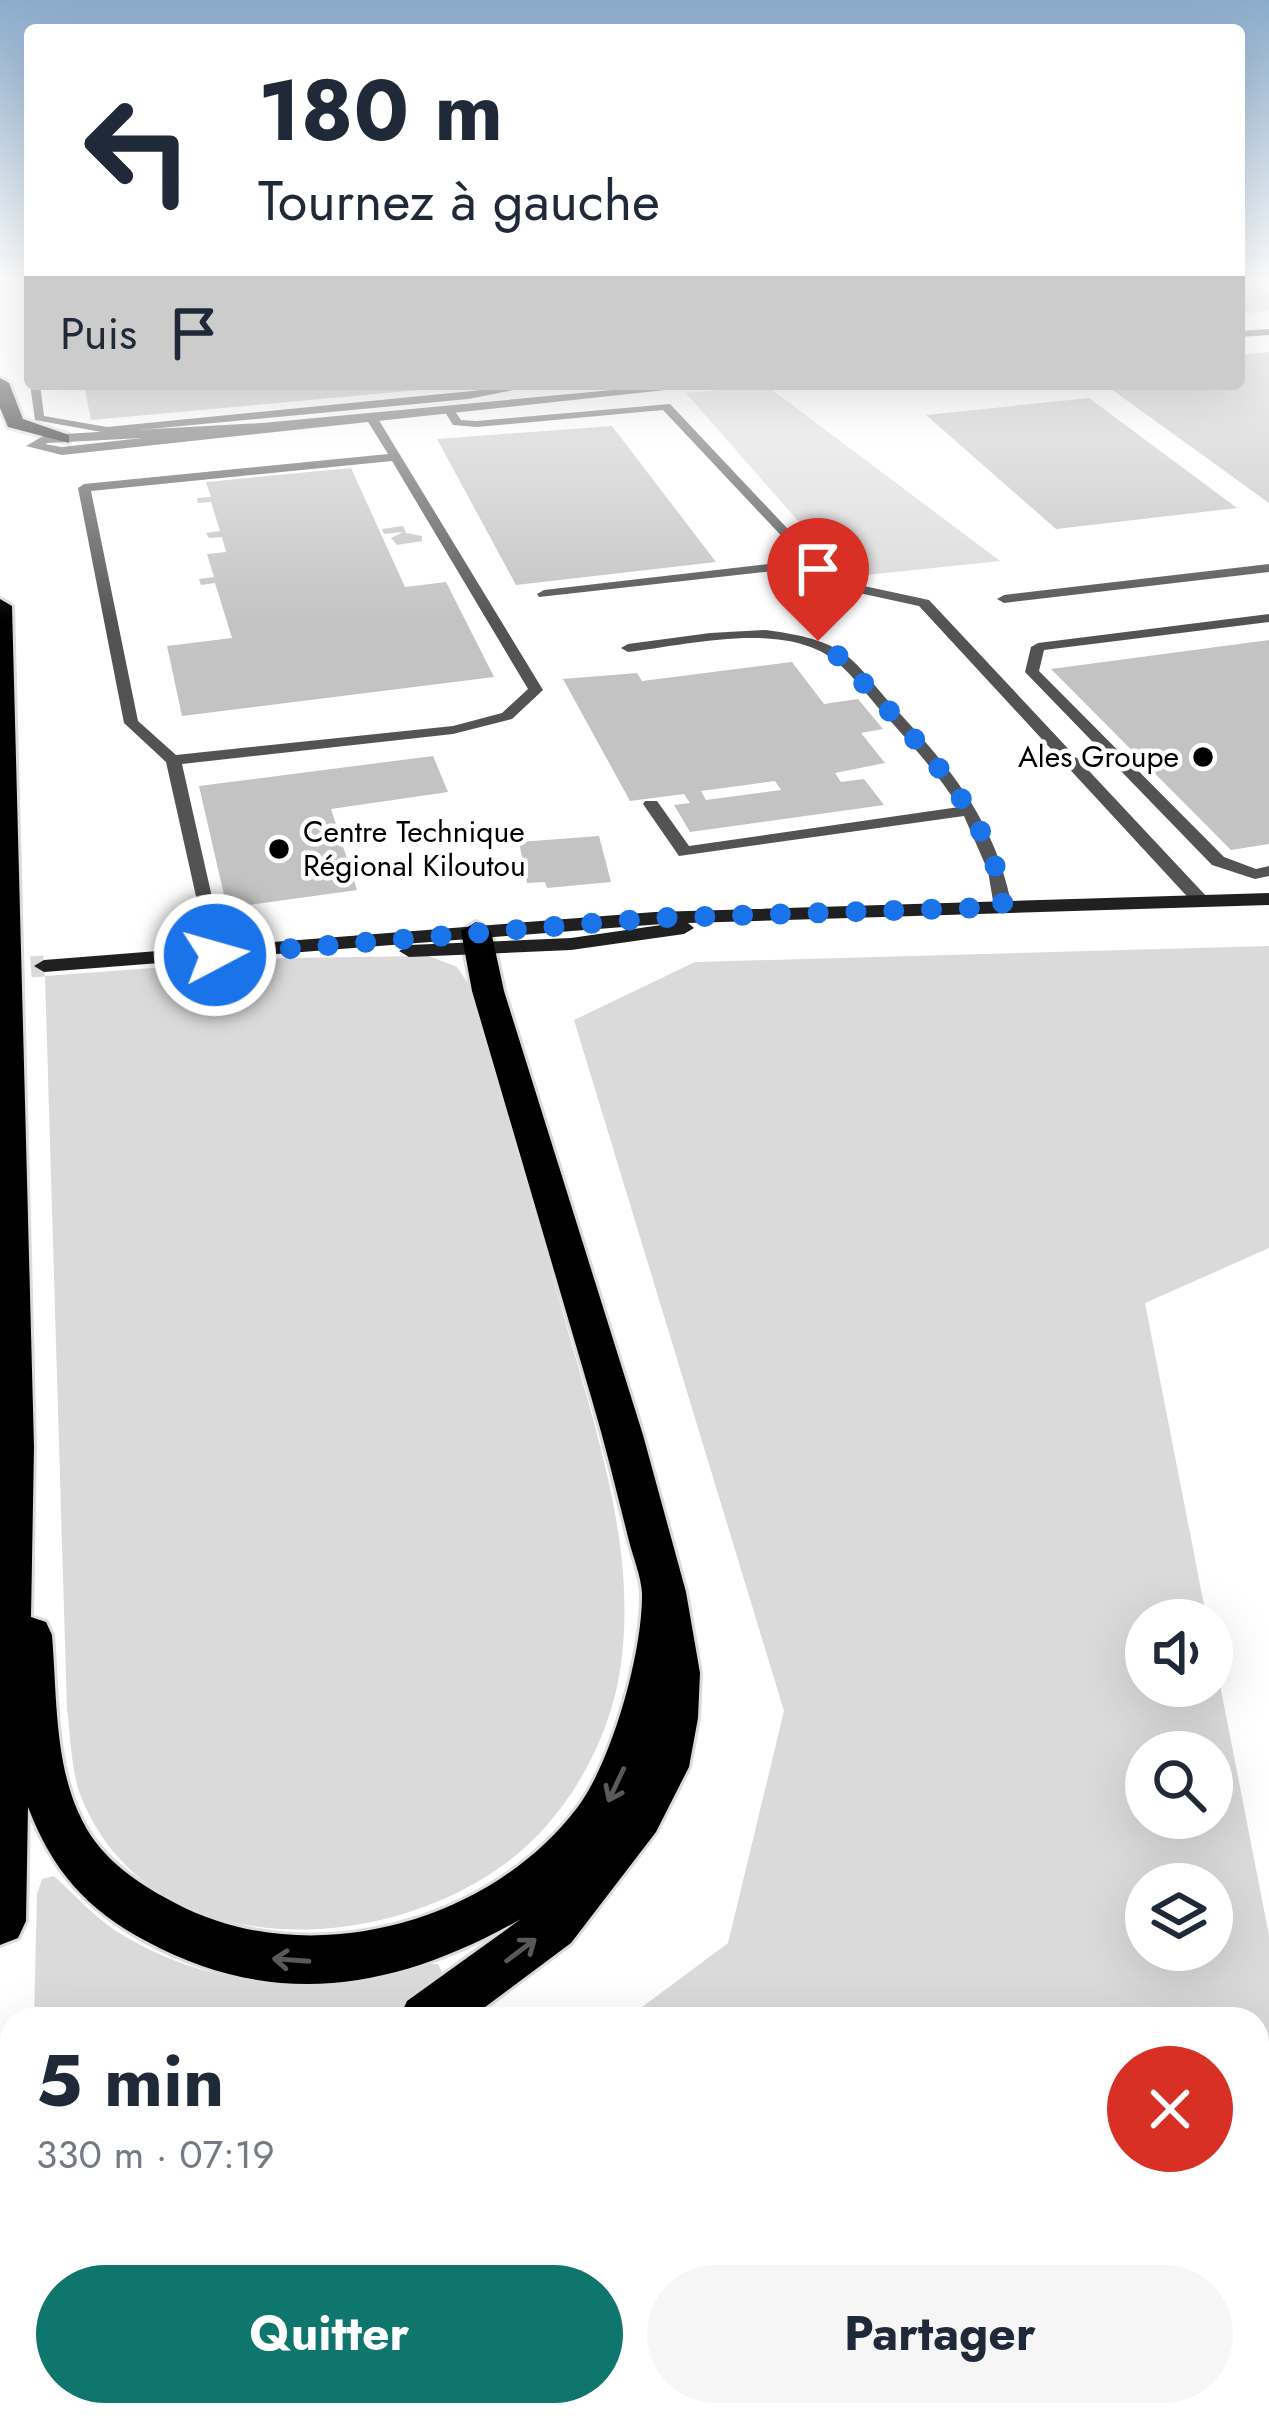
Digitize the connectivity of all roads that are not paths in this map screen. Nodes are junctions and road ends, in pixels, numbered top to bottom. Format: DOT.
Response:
graph roads {
  1 [pos="5,395"];
  2 [pos="35,395"];
  3 [pos="477,395"];
  4 [pos="566,395"];
  5 [pos="573,395"];
  6 [pos="568,398"];
  7 [pos="448,409"];
  8 [pos="371,417"];
  9 [pos="262,427"];
  10 [pos="62,439"];
  11 [pos="395,458"];
  12 [pos="813,563"];
  13 [pos="1269,568"];
  14 [pos="544,594"];
  15 [pos="1004,599"];
  16 [pos="0,606"];
  17 [pos="1269,618"];
  18 [pos="628,648"];
  19 [pos="173,760"];
  20 [pos="651,804"];
  21 [pos="971,810"];
  22 [pos="1269,872"];
  23 [pos="1269,899"];
  24 [pos="1202,901"];
  25 [pos="1003,907"];
  26 [pos="477,940"];
  27 [pos="215,955"];
  28 [pos="44,966"];
  29 [pos="14,1447"];
  30 [pos="664,1592"];
  31 [pos="0,1921"];
  32 [pos="442,2007"];
  1 -- 10 [label="highway"];
  2 -- 3 [label="lane"];
  4 -- 6 [label="street"];
  5 -- 6 [label="street"];
  6 -- 7 [label="street"];
  7 -- 8 [label="street"];
  7 -- 12 [label="lane"];
  8 -- 9 [label="street"];
  8 -- 11 [label="lane"];
  9 -- 10 [label="street"];
  9 -- 10 [label="street"];
  11 -- 19 [label="lane"];
  11 -- 19 [label="lane"];
  12 -- 14 [label="lane"];
  12 -- 24 [label="lane"];
  13 -- 15 [label="lane"];
  16 -- 29 [label="highway"];
  17 -- 22 [label="lane"];
  18 -- 21 [label="lane"];
  19 -- 27 [label="lane"];
  20 -- 21 [label="lane"];
  21 -- 25 [label="lane"];
  23 -- 24 [label="street"];
  24 -- 25 [label="street"];
  25 -- 26 [label="street"];
  26 -- 27 [label="street"];
  26 -- 30 [label="highway"];
  27 -- 28 [label="street"];
  30 -- 29 [label="highway, one-way"];
  29 -- 31 [label="highway"];
  32 -- 30 [label="highway, one-way"];
}
